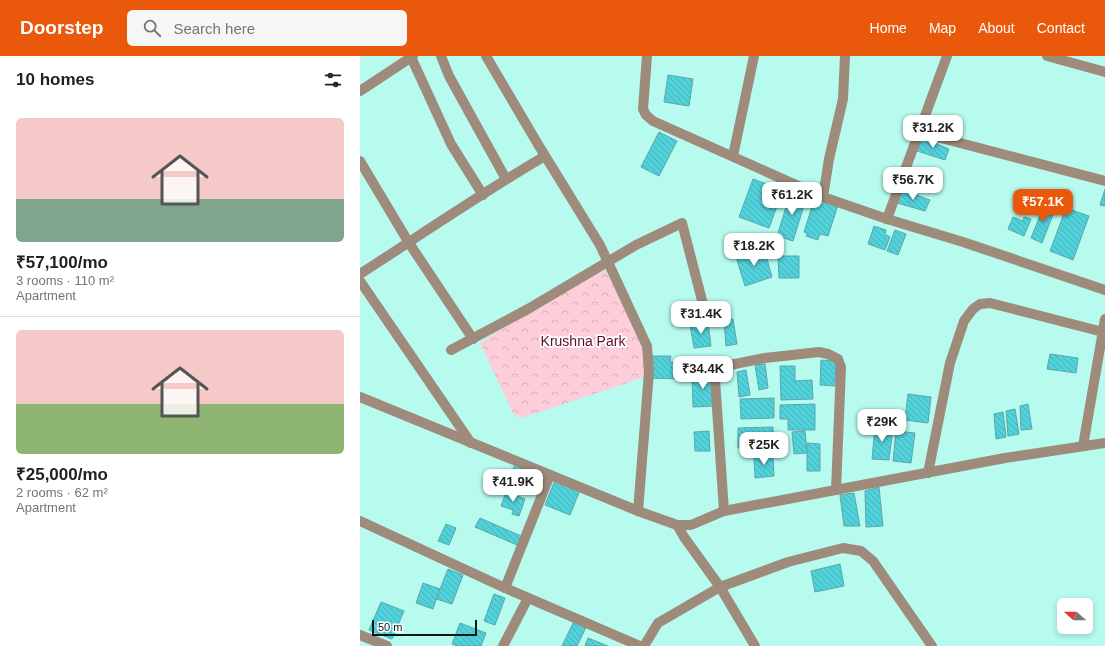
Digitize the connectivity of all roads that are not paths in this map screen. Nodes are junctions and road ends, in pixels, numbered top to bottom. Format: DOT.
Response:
graph roads {
  1 [pos="441,56"];
  2 [pos="486,56"];
  3 [pos="647,56"];
  4 [pos="754,56"];
  5 [pos="845,56"];
  6 [pos="946,56"];
  7 [pos="1047,56"];
  8 [pos="412,57"];
  9 [pos="1105,72"];
  10 [pos="360,91"];
  11 [pos="918,132"];
  12 [pos="545,156"];
  13 [pos="733,156"];
  14 [pos="360,162"];
  15 [pos="506,179"];
  16 [pos="1105,181"];
  17 [pos="483,195"];
  18 [pos="823,197"];
  19 [pos="887,219"];
  20 [pos="409,242"];
  21 [pos="608,262"];
  22 [pos="360,274"];
  23 [pos="360,281"];
  24 [pos="1105,290"];
  25 [pos="705,312"];
  26 [pos="1105,319"];
  27 [pos="1103,332"];
  28 [pos="473,339"];
  29 [pos="451,350"];
  30 [pos="360,397"];
  31 [pos="471,443"];
  32 [pos="1105,443"];
  33 [pos="1083,446"];
  34 [pos="928,473"];
  35 [pos="550,475"];
  36 [pos="836,490"];
  37 [pos="638,511"];
  38 [pos="724,512"];
  39 [pos="360,520"];
  40 [pos="677,525"];
  41 [pos="720,587"];
  42 [pos="505,588"];
  43 [pos="528,598"];
  44 [pos="360,635"];
  45 [pos="387,646"];
  46 [pos="503,646"];
  47 [pos="640,646"];
  48 [pos="644,646"];
  49 [pos="755,646"];
  50 [pos="932,646"];
  1 -- 15 [label="street"];
  2 -- 12 [label="street"];
  3 -- 13 [label="street"];
  4 -- 13 [label="street"];
  5 -- 18 [label="street"];
  6 -- 11 [label="street"];
  7 -- 9 [label="street"];
  8 -- 10 [label="street"];
  8 -- 17 [label="street"];
  11 -- 16 [label="street"];
  11 -- 19 [label="street"];
  12 -- 15 [label="street"];
  12 -- 21 [label="street"];
  13 -- 18 [label="street"];
  14 -- 20 [label="street"];
  15 -- 17 [label="street"];
  17 -- 20 [label="street"];
  18 -- 19 [label="street"];
  19 -- 24 [label="street"];
  20 -- 22 [label="street"];
  20 -- 28 [label="street"];
  21 -- 25 [label="street"];
  21 -- 28 [label="street"];
  21 -- 37 [label="street"];
  23 -- 31 [label="street"];
  26 -- 27 [label="street"];
  27 -- 33 [label="street"];
  27 -- 34 [label="street"];
  28 -- 29 [label="street"];
  30 -- 31 [label="street"];
  31 -- 35 [label="street"];
  32 -- 33 [label="street"];
  33 -- 34 [label="street"];
  34 -- 36 [label="street"];
  35 -- 37 [label="street"];
  35 -- 42 [label="street"];
  36 -- 38 [label="street"];
  36 -- 38 [label="street"];
  37 -- 40 [label="street"];
  38 -- 40 [label="street"];
  39 -- 42 [label="street"];
  40 -- 41 [label="street"];
  41 -- 48 [label="street"];
  41 -- 49 [label="street"];
  41 -- 50 [label="street"];
  42 -- 43 [label="street"];
  43 -- 46 [label="street"];
  43 -- 47 [label="street"];
  44 -- 45 [label="street"];
}
